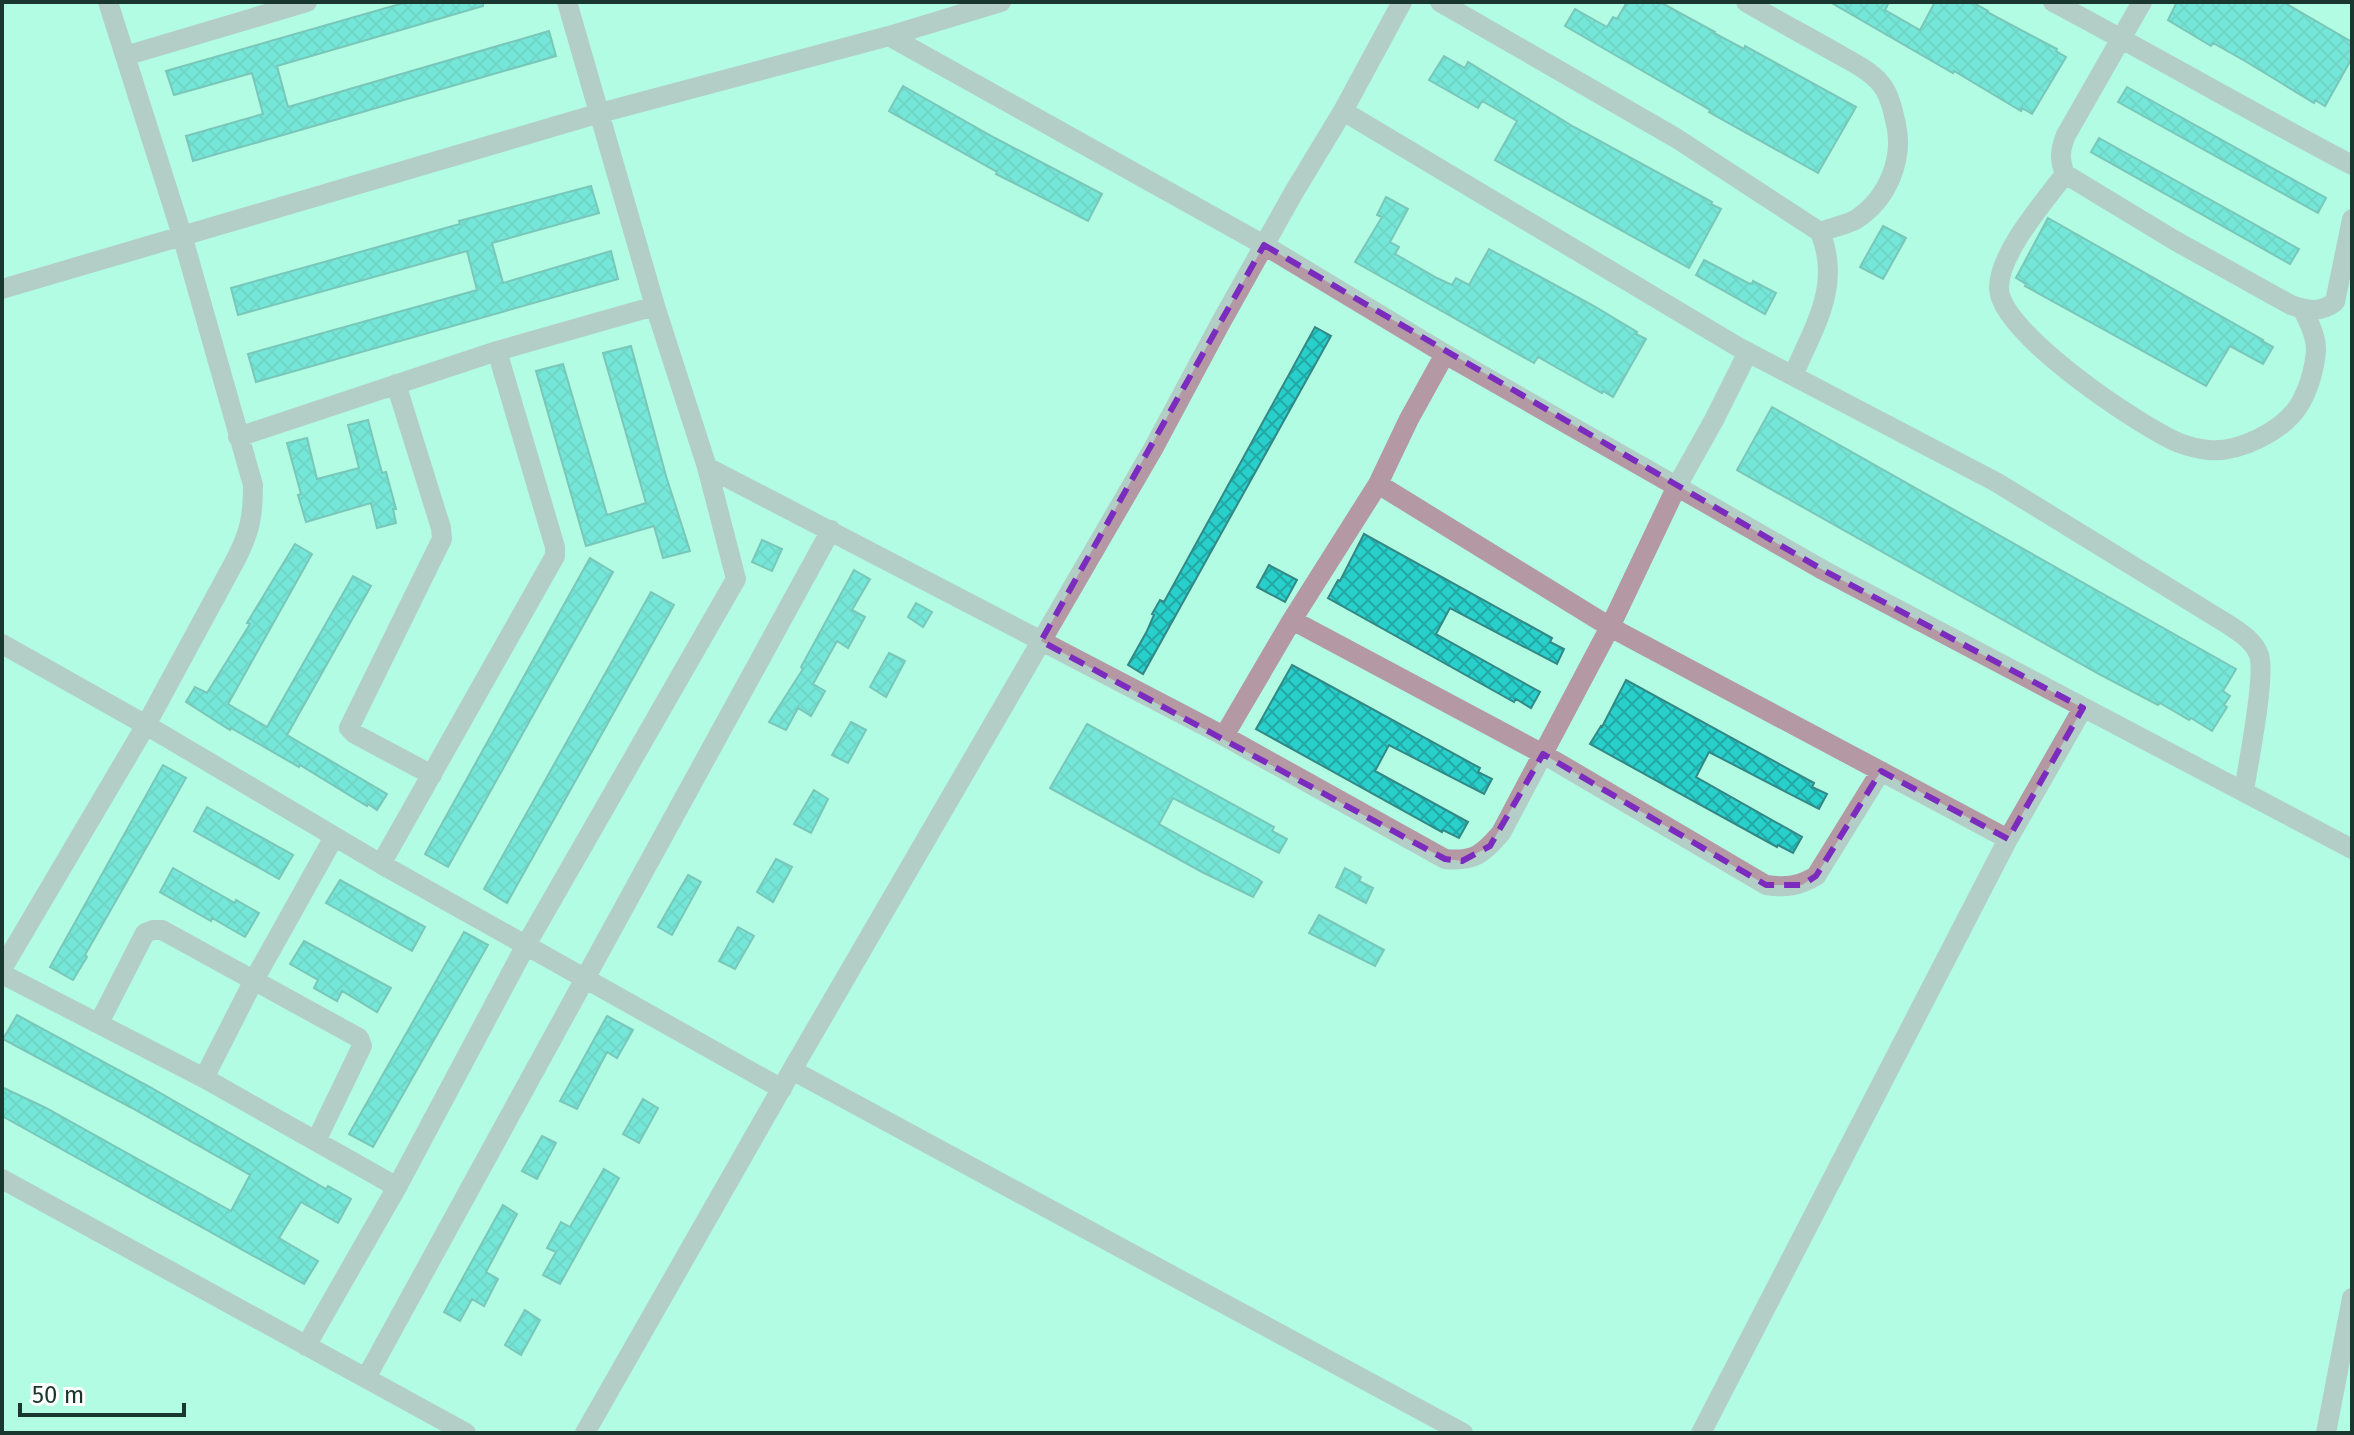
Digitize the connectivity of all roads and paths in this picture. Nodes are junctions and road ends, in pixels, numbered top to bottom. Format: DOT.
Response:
graph roads {
  1 [pos="108,2"];
  2 [pos="307,2"];
  3 [pos="567,2"];
  4 [pos="1001,2"];
  5 [pos="1402,2"];
  6 [pos="1440,2"];
  7 [pos="1746,2"];
  8 [pos="2053,2"];
  9 [pos="2142,2"];
  10 [pos="285,5"];
  11 [pos="889,36"];
  12 [pos="2122,38"];
  13 [pos="125,56"];
  14 [pos="1343,111"];
  15 [pos="600,113"];
  16 [pos="2352,165"];
  17 [pos="2065,174"];
  18 [pos="2352,219"];
  19 [pos="1820,232"];
  20 [pos="182,235"];
  21 [pos="1264,245"];
  22 [pos="2,289"];
  23 [pos="655,306"];
  24 [pos="2303,310"];
  25 [pos="497,351"];
  26 [pos="1748,352"];
  27 [pos="1445,354"];
  28 [pos="1793,376"];
  29 [pos="396,384"];
  30 [pos="238,437"];
  31 [pos="707,467"];
  32 [pos="1378,484"];
  33 [pos="1677,486"];
  34 [pos="831,530"];
  35 [pos="1292,620"];
  36 [pos="1610,627"];
  37 [pos="1041,641"];
  38 [pos="2,644"];
  39 [pos="2083,708"];
  40 [pos="146,725"];
  41 [pos="1224,736"];
  42 [pos="1543,754"];
  43 [pos="1881,771"];
  44 [pos="432,775"];
  45 [pos="2244,791"];
  46 [pos="334,837"];
  47 [pos="2008,839"];
  48 [pos="2352,849"];
  49 [pos="381,864"];
  50 [pos="526,945"];
  51 [pos="2,972"];
  52 [pos="254,980"];
  53 [pos="586,981"];
  54 [pos="99,1023"];
  55 [pos="792,1070"];
  56 [pos="204,1078"];
  57 [pos="782,1089"];
  58 [pos="316,1141"];
  59 [pos="2,1179"];
  60 [pos="397,1187"];
  61 [pos="2352,1298"];
  62 [pos="306,1346"];
  63 [pos="366,1378"];
  64 [pos="466,1433"];
  65 [pos="585,1433"];
  66 [pos="1463,1433"];
  67 [pos="1701,1433"];
  68 [pos="2326,1433"];
  1 -- 13 [label="street"];
  2 -- 10 [label="street"];
  3 -- 15 [label="street"];
  4 -- 11 [label="street"];
  5 -- 14 [label="street"];
  6 -- 19 [label="street"];
  7 -- 19 [label="street"];
  8 -- 12 [label="street"];
  9 -- 12 [label="street"];
  10 -- 13 [label="street"];
  11 -- 15 [label="street"];
  11 -- 21 [label="street"];
  12 -- 16 [label="street"];
  12 -- 17 [label="street"];
  13 -- 20 [label="street"];
  14 -- 21 [label="street"];
  14 -- 26 [label="street"];
  15 -- 20 [label="street"];
  15 -- 23 [label="street"];
  17 -- 24 [label="street"];
  17 -- 24 [label="street"];
  18 -- 24 [label="street"];
  19 -- 28 [label="street"];
  20 -- 22 [label="street"];
  20 -- 30 [label="street"];
  21 -- 27 [label="street"];
  21 -- 37 [label="street"];
  23 -- 25 [label="street"];
  23 -- 31 [label="street"];
  25 -- 29 [label="street"];
  25 -- 44 [label="street"];
  26 -- 28 [label="street"];
  26 -- 33 [label="street"];
  27 -- 32 [label="street"];
  27 -- 33 [label="street"];
  28 -- 45 [label="street"];
  29 -- 30 [label="street"];
  29 -- 44 [label="street"];
  30 -- 40 [label="street"];
  31 -- 34 [label="street"];
  31 -- 50 [label="street"];
  32 -- 35 [label="street"];
  32 -- 36 [label="street"];
  33 -- 36 [label="street"];
  33 -- 39 [label="street"];
  34 -- 37 [label="street"];
  34 -- 53 [label="street"];
  35 -- 41 [label="street"];
  35 -- 42 [label="street"];
  36 -- 42 [label="street"];
  36 -- 43 [label="street"];
  37 -- 41 [label="street"];
  37 -- 55 [label="street"];
  38 -- 40 [label="street"];
  39 -- 45 [label="street"];
  39 -- 47 [label="street"];
  40 -- 46 [label="street"];
  40 -- 51 [label="street"];
  41 -- 42 [label="street"];
  42 -- 43 [label="street"];
  43 -- 47 [label="street"];
  44 -- 49 [label="street"];
  45 -- 48 [label="street"];
  46 -- 49 [label="street"];
  46 -- 52 [label="street"];
  47 -- 67 [label="street"];
  49 -- 50 [label="street"];
  50 -- 53 [label="street"];
  50 -- 60 [label="street"];
  51 -- 54 [label="street"];
  52 -- 54 [label="street"];
  52 -- 56 [label="street"];
  52 -- 58 [label="street"];
  53 -- 57 [label="street"];
  53 -- 63 [label="street"];
  54 -- 56 [label="street"];
  55 -- 57 [label="street"];
  55 -- 66 [label="street"];
  56 -- 58 [label="street"];
  57 -- 65 [label="street"];
  58 -- 60 [label="street"];
  59 -- 62 [label="street"];
  60 -- 62 [label="street"];
  61 -- 68 [label="street"];
  62 -- 63 [label="street"];
  63 -- 64 [label="street"];
}
